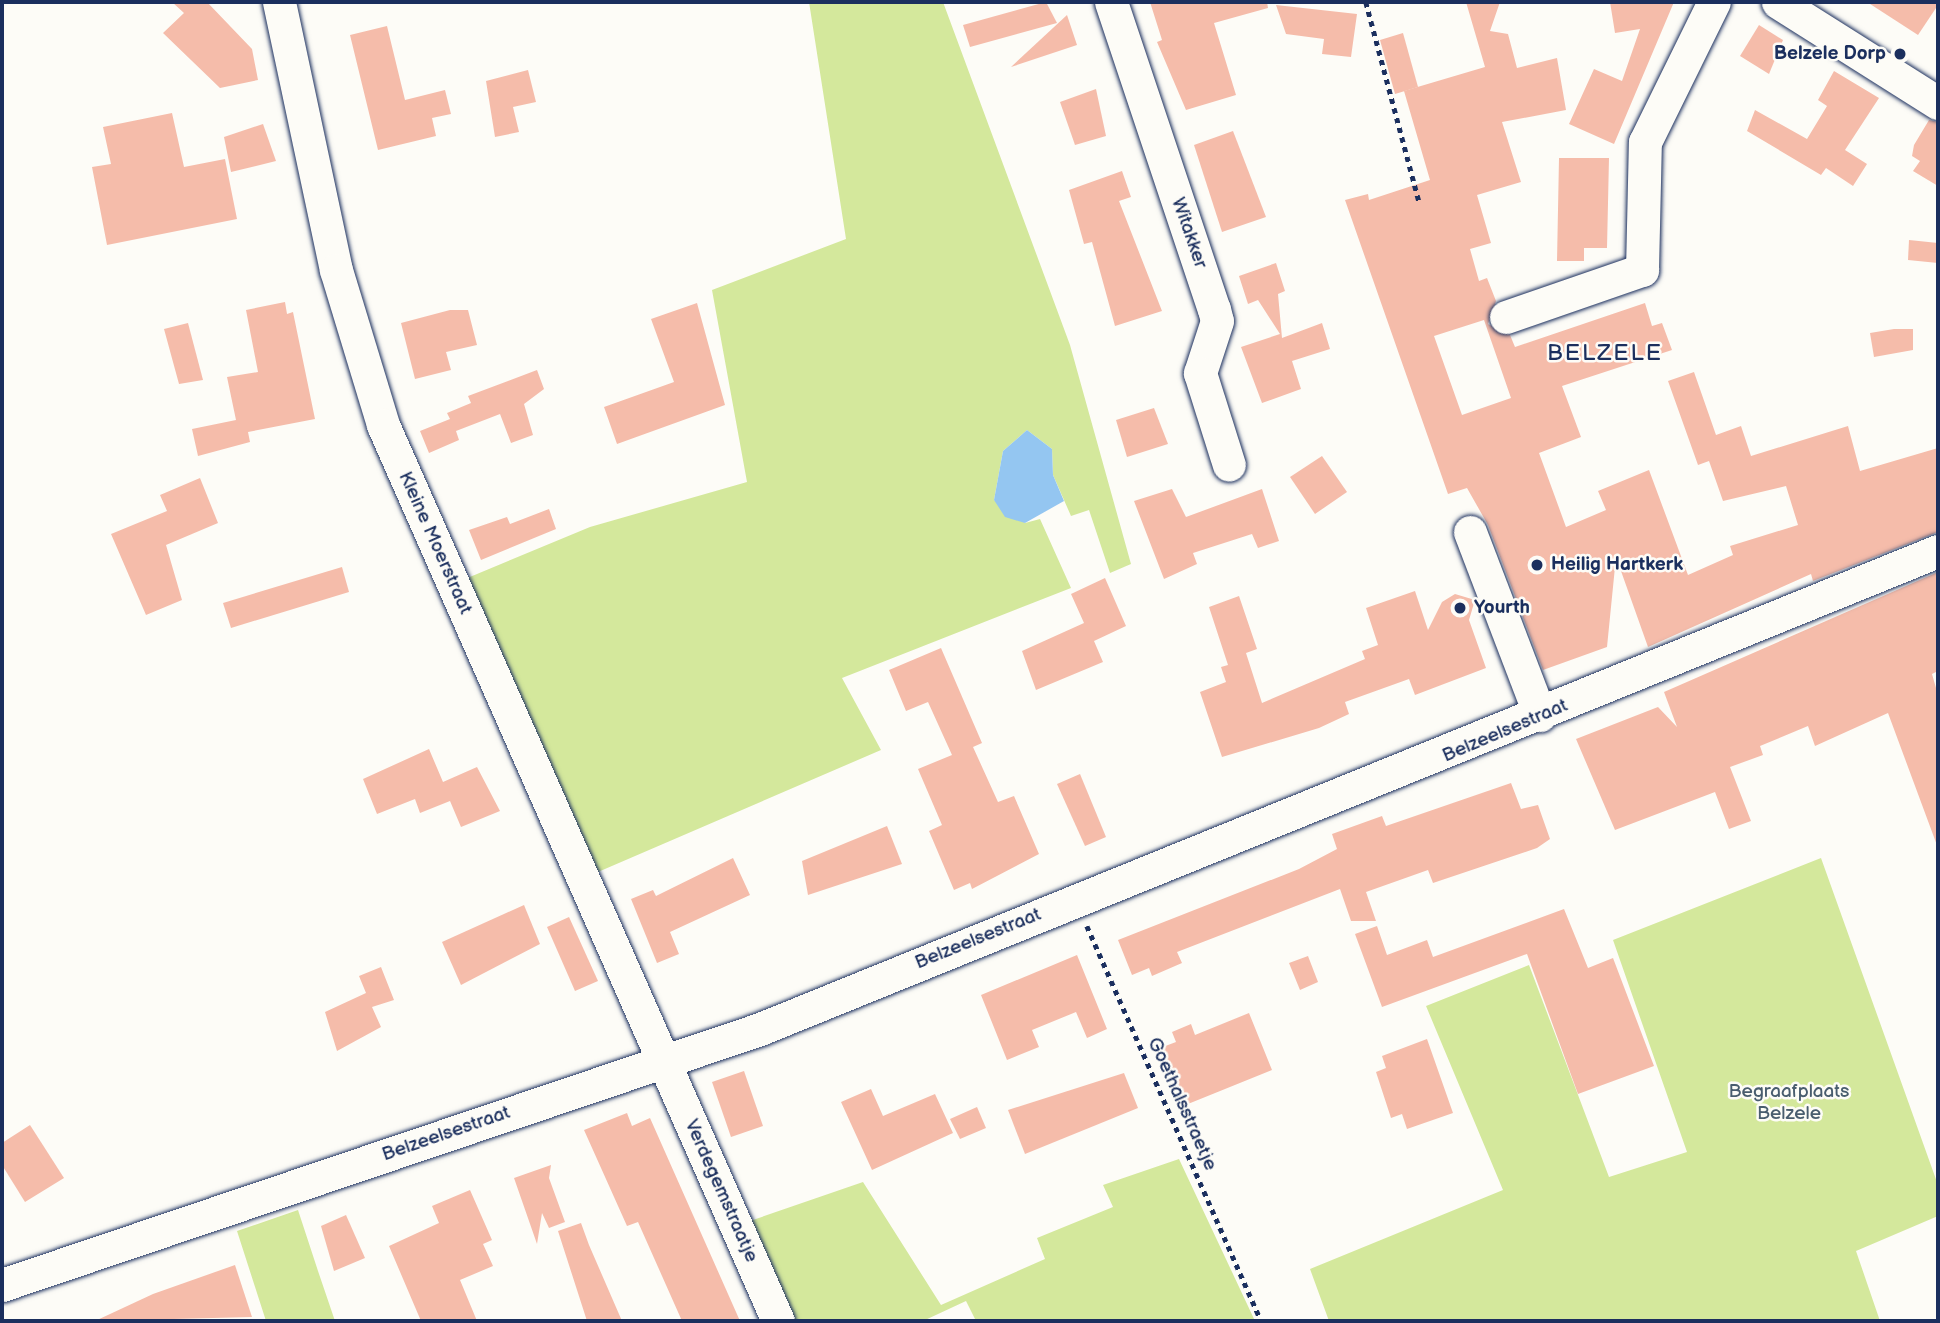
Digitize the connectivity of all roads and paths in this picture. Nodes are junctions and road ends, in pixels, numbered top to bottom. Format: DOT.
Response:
graph roads {
  1 [pos="279,2"];
  2 [pos="1111,2"];
  3 [pos="1366,2"];
  4 [pos="1714,2"];
  5 [pos="1778,2"];
  6 [pos="1938,103"];
  7 [pos="1419,201"];
  8 [pos="1506,317"];
  9 [pos="1229,465"];
  10 [pos="1470,532"];
  11 [pos="1938,551"];
  12 [pos="1540,715"];
  13 [pos="1075,900"];
  14 [pos="663,1060"];
  15 [pos="2,1285"];
  16 [pos="778,1321"];
  17 [pos="1261,1321"];
  1 -- 14 [label="street, Kleine Moerstraat"];
  2 -- 9 [label="street, Witakker"];
  3 -- 7 [label="path"];
  4 -- 8 [label="street"];
  5 -- 6 [label="street"];
  10 -- 12 [label="street"];
  11 -- 12 [label="street, Belzeelsestraat"];
  12 -- 13 [label="street, Belzeelsestraat"];
  13 -- 14 [label="street, Belzeelsestraat"];
  13 -- 17 [label="path, Goethalsstraetje"];
  14 -- 15 [label="street, Belzeelsestraat"];
  14 -- 16 [label="street, Verdegemstraatje"];
}
